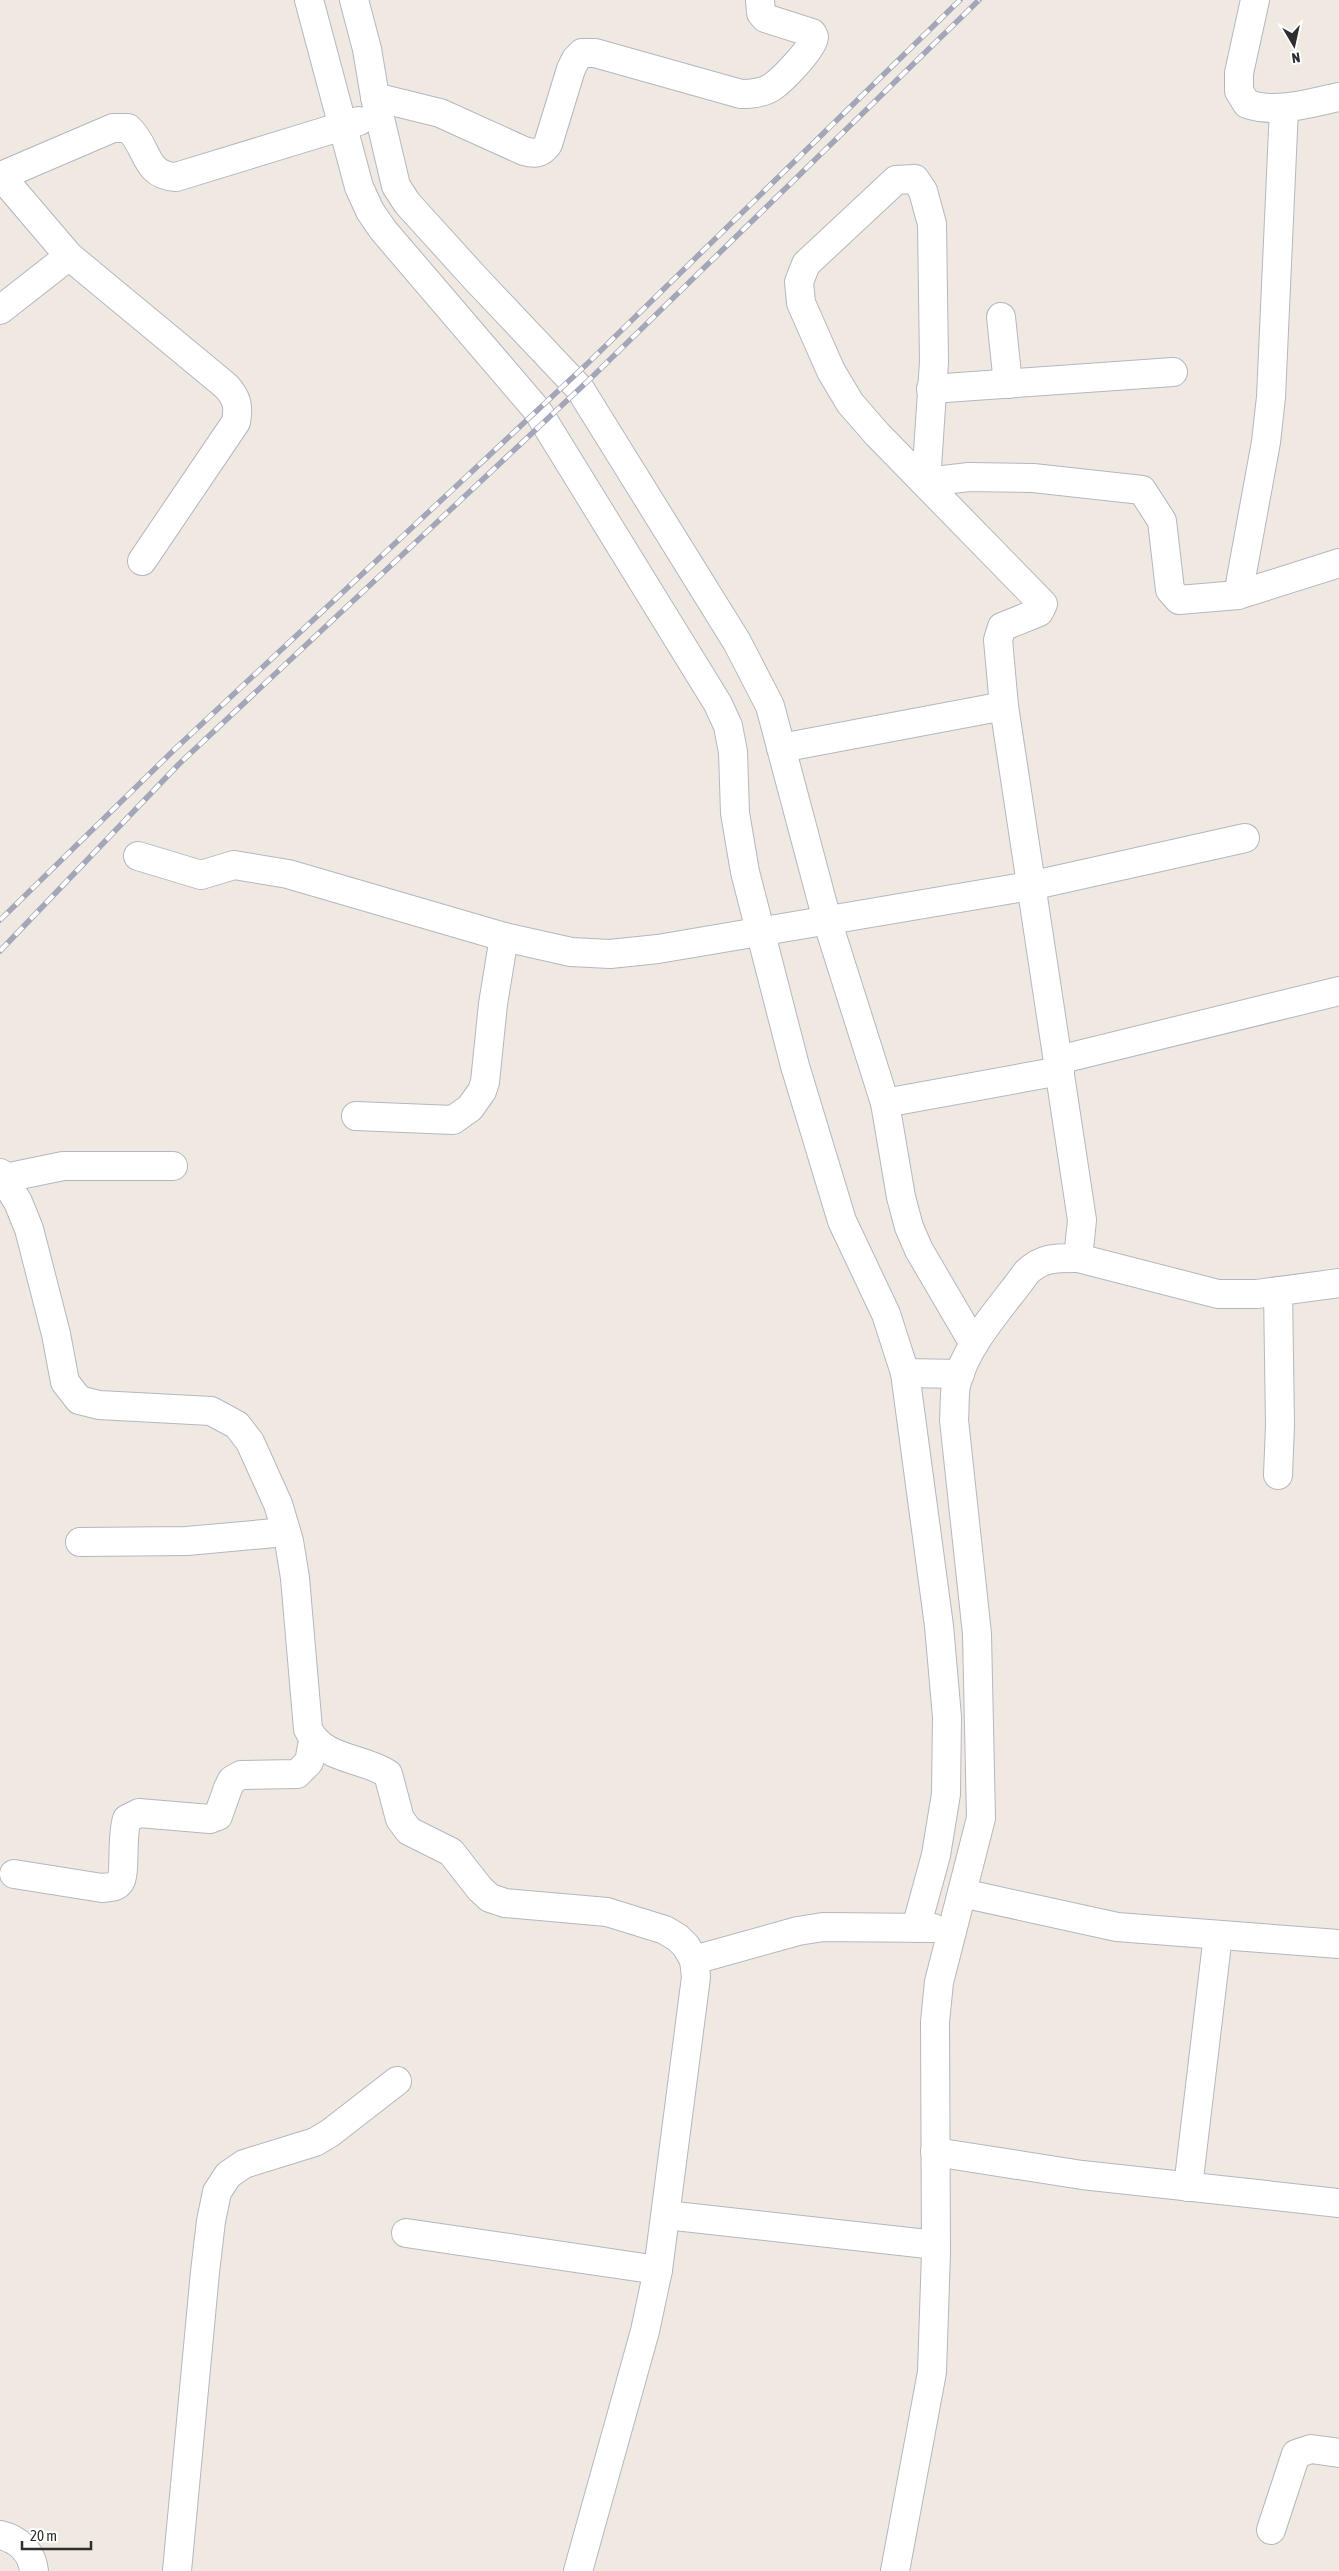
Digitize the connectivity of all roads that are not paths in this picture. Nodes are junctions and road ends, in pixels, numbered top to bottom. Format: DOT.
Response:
graph roads {
  1 [pos="309,0"];
  2 [pos="354,0"];
  3 [pos="760,0"];
  4 [pos="1255,0"];
  5 [pos="1339,97"];
  6 [pos="1284,108"];
  7 [pos="363,116"];
  8 [pos="0,176"];
  9 [pos="69,256"];
  10 [pos="0,310"];
  11 [pos="1001,317"];
  12 [pos="1173,372"];
  13 [pos="1008,384"];
  14 [pos="931,389"];
  15 [pos="926,482"];
  16 [pos="142,561"];
  17 [pos="1339,563"];
  18 [pos="1238,594"];
  19 [pos="1004,706"];
  20 [pos="781,748"];
  21 [pos="1245,838"];
  22 [pos="138,856"];
  23 [pos="1030,886"];
  24 [pos="793,926"];
  25 [pos="504,937"];
  26 [pos="1339,991"];
  27 [pos="1059,1066"];
  28 [pos="885,1102"];
  29 [pos="356,1116"];
  30 [pos="173,1166"];
  31 [pos="2,1176"];
  32 [pos="1078,1258"];
  33 [pos="1339,1283"];
  34 [pos="1278,1291"];
  35 [pos="974,1344"];
  36 [pos="929,1374"];
  37 [pos="1278,1475"];
  38 [pos="286,1532"];
  39 [pos="80,1542"];
  40 [pos="314,1741"];
  41 [pos="14,1874"];
  42 [pos="962,1893"];
  43 [pos="916,1928"];
  44 [pos="952,1928"];
  45 [pos="1218,1936"];
  46 [pos="1339,1944"];
  47 [pos="694,1960"];
  48 [pos="397,2081"];
  49 [pos="935,2152"];
  50 [pos="1188,2187"];
  51 [pos="1339,2203"];
  52 [pos="666,2215"];
  53 [pos="406,2233"];
  54 [pos="936,2245"];
  55 [pos="658,2270"];
  56 [pos="1339,2453"];
  57 [pos="1271,2530"];
  58 [pos="0,2535"];
  59 [pos="34,2571"];
  60 [pos="177,2571"];
  61 [pos="578,2571"];
  62 [pos="895,2571"];
  1 -- 7 [label="street"];
  2 -- 7 [label="street"];
  3 -- 7 [label="street"];
  4 -- 6 [label="street"];
  5 -- 6 [label="street"];
  6 -- 18 [label="street"];
  7 -- 8 [label="street"];
  7 -- 20 [label="street"];
  7 -- 24 [label="street"];
  8 -- 9 [label="street"];
  9 -- 10 [label="street"];
  9 -- 16 [label="street"];
  11 -- 13 [label="street"];
  12 -- 13 [label="street"];
  13 -- 14 [label="street"];
  14 -- 15 [label="street"];
  14 -- 15 [label="street"];
  15 -- 18 [label="street"];
  15 -- 19 [label="street"];
  17 -- 18 [label="street"];
  19 -- 20 [label="street"];
  19 -- 23 [label="street"];
  20 -- 24 [label="street"];
  21 -- 23 [label="street"];
  22 -- 25 [label="street"];
  23 -- 24 [label="street"];
  23 -- 27 [label="street"];
  24 -- 25 [label="street"];
  24 -- 28 [label="street"];
  24 -- 36 [label="street"];
  25 -- 29 [label="street"];
  26 -- 27 [label="street"];
  27 -- 28 [label="street"];
  27 -- 32 [label="street"];
  28 -- 35 [label="street"];
  30 -- 31 [label="street"];
  31 -- 38 [label="street"];
  32 -- 34 [label="street"];
  32 -- 35 [label="street"];
  33 -- 34 [label="street"];
  34 -- 37 [label="street"];
  35 -- 36 [label="street"];
  36 -- 42 [label="street"];
  36 -- 43 [label="street"];
  38 -- 39 [label="street"];
  38 -- 40 [label="street"];
  40 -- 41 [label="street"];
  40 -- 47 [label="street"];
  42 -- 44 [label="street"];
  42 -- 45 [label="street"];
  43 -- 44 [label="street"];
  43 -- 47 [label="street"];
  44 -- 49 [label="street"];
  45 -- 46 [label="street"];
  45 -- 50 [label="street"];
  47 -- 52 [label="street"];
  48 -- 60 [label="street"];
  49 -- 50 [label="street"];
  49 -- 54 [label="street"];
  50 -- 51 [label="street"];
  52 -- 54 [label="street"];
  52 -- 55 [label="street"];
  53 -- 55 [label="street"];
  54 -- 62 [label="street"];
  55 -- 61 [label="street"];
  56 -- 57 [label="street"];
  58 -- 59 [label="street"];
}
